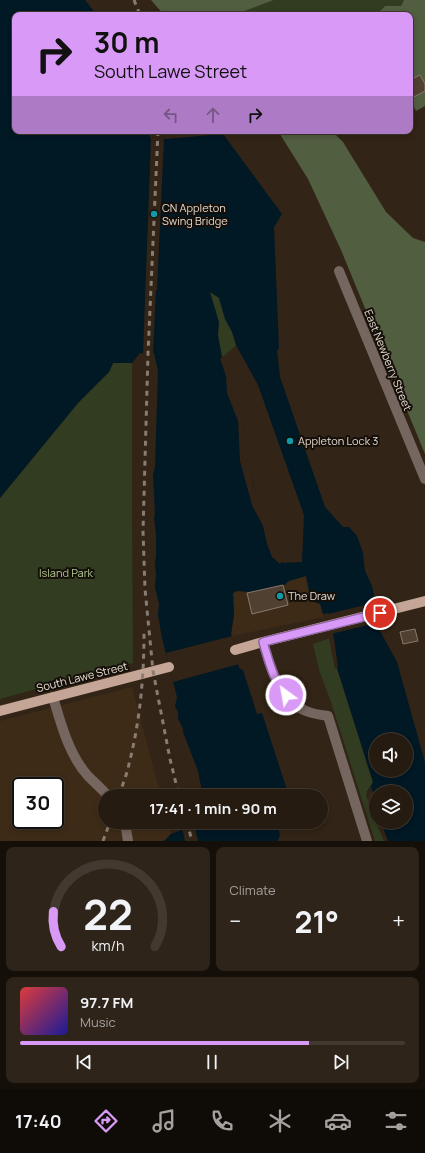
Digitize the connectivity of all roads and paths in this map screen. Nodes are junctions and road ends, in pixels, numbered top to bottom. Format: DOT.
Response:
graph roads {
  1 [pos="339,271"];
  2 [pos="425,479"];
  3 [pos="425,601"];
  4 [pos="263,642"];
  5 [pos="235,650"];
  6 [pos="169,667"];
  7 [pos="54,697"];
  8 [pos="0,711"];
  9 [pos="101,789"];
  10 [pos="126,829"];
  11 [pos="128,841"];
  12 [pos="367,841"];
  1 -- 2 [label="street, East Newberry Street"];
  3 -- 4 [label="main road"];
  4 -- 5 [label="main road"];
  4 -- 12 [label="street"];
  6 -- 7 [label="main road, South Lawe Street"];
  7 -- 8 [label="main road, South Lawe Street"];
  7 -- 9 [label="street"];
  10 -- 11 [label="street"];
}
